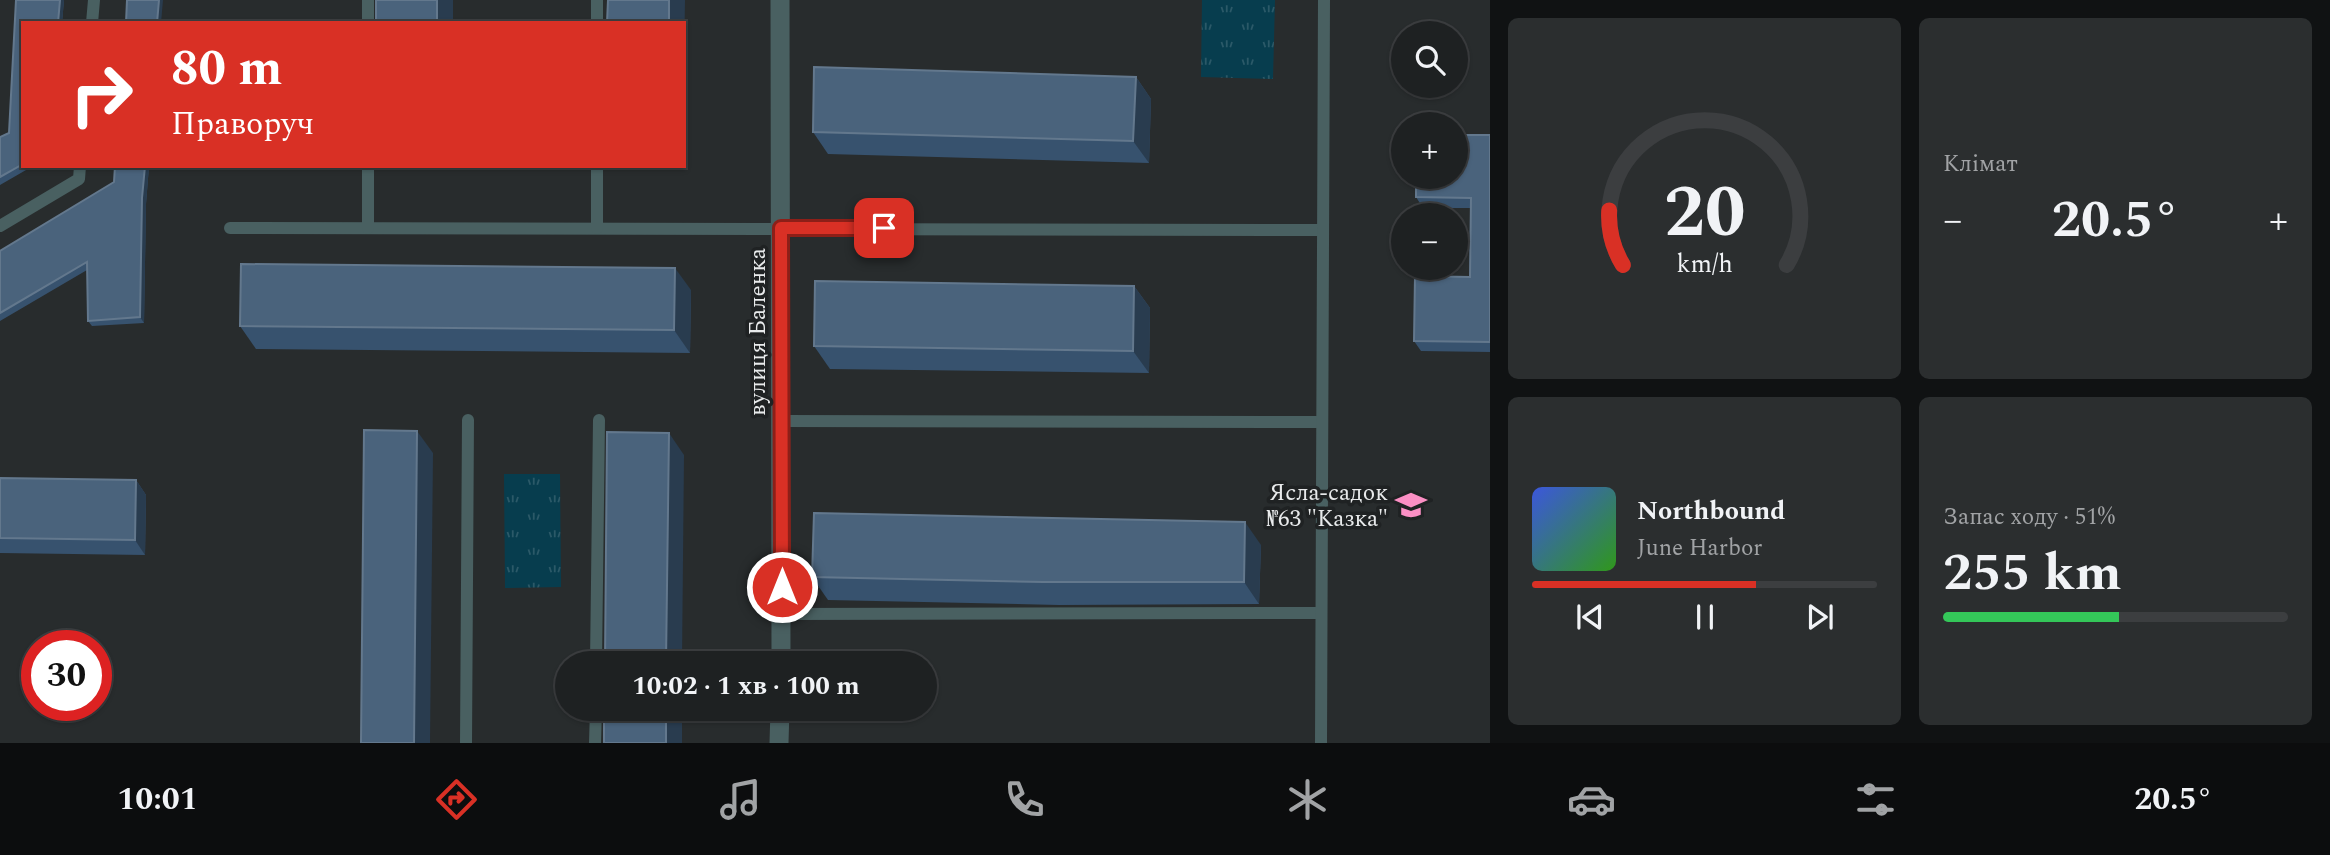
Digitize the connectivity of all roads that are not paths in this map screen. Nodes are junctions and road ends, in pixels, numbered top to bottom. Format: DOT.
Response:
graph roads {
  1 [pos="94,0"];
  2 [pos="368,0"];
  3 [pos="597,0"];
  4 [pos="780,0"];
  5 [pos="1324,0"];
  6 [pos="92,21"];
  7 [pos="368,21"];
  8 [pos="597,21"];
  9 [pos="80,168"];
  10 [pos="368,168"];
  11 [pos="597,168"];
  12 [pos="0,226"];
  13 [pos="230,228"];
  14 [pos="368,228"];
  15 [pos="597,228"];
  16 [pos="781,228"];
  17 [pos="1323,230"];
  18 [pos="468,420"];
  19 [pos="599,420"];
  20 [pos="781,421"];
  21 [pos="1322,422"];
  22 [pos="1321,612"];
  23 [pos="782,614"];
  24 [pos="596,651"];
  25 [pos="781,651"];
  26 [pos="596,721"];
  27 [pos="780,721"];
  28 [pos="466,743"];
  29 [pos="595,743"];
  30 [pos="779,743"];
  31 [pos="1321,743"];
  1 -- 6 [label="lane"];
  2 -- 7 [label="lane"];
  3 -- 8 [label="lane"];
  4 -- 16 [label="street, вулиця Баленка"];
  5 -- 17 [label="lane"];
  9 -- 12 [label="lane"];
  10 -- 14 [label="lane"];
  11 -- 15 [label="lane"];
  13 -- 14 [label="lane"];
  14 -- 15 [label="lane"];
  15 -- 16 [label="lane"];
  16 -- 17 [label="lane"];
  16 -- 20 [label="street, вулиця Баленка"];
  17 -- 21 [label="lane"];
  18 -- 28 [label="lane"];
  19 -- 24 [label="lane"];
  20 -- 21 [label="lane"];
  20 -- 23 [label="street, вулиця Баленка"];
  21 -- 22 [label="lane"];
  22 -- 23 [label="lane"];
  22 -- 31 [label="lane"];
  23 -- 25 [label="street, вулиця Баленка"];
  26 -- 29 [label="lane"];
  27 -- 30 [label="street"];
}
